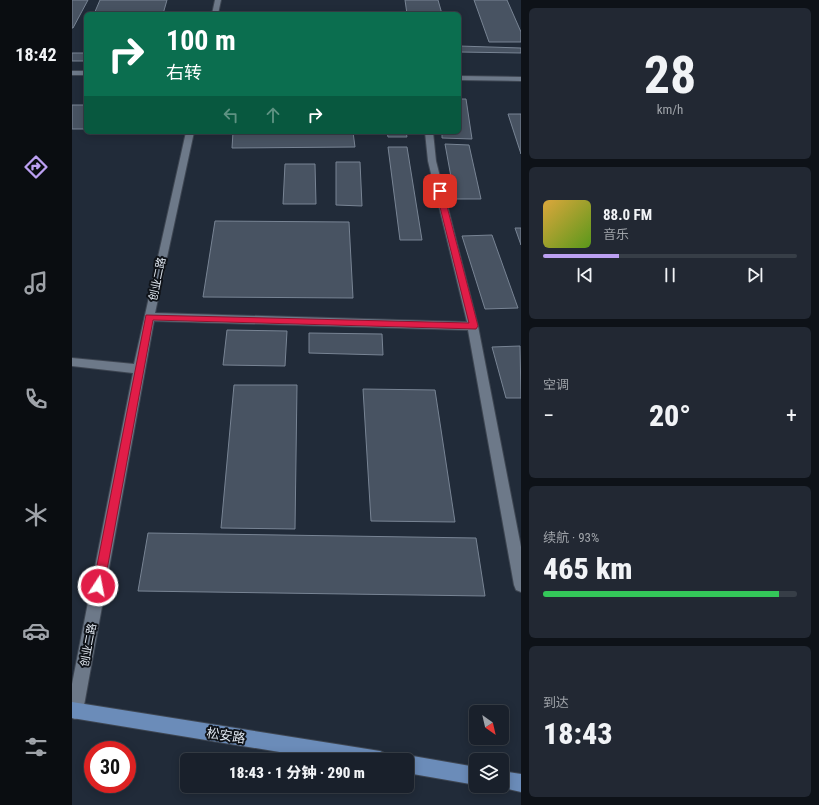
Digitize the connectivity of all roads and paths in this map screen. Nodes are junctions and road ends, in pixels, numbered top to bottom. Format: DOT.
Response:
graph roads {
  1 [pos="218,0"];
  2 [pos="215,12"];
  3 [pos="72,73"];
  4 [pos="84,73"];
  5 [pos="461,78"];
  6 [pos="521,79"];
  7 [pos="190,134"];
  8 [pos="429,134"];
  9 [pos="149,317"];
  10 [pos="474,326"];
  11 [pos="72,362"];
  12 [pos="139,369"];
  13 [pos="521,585"];
  14 [pos="74,710"];
  15 [pos="337,753"];
  16 [pos="414,765"];
  17 [pos="469,775"];
  18 [pos="509,781"];
  19 [pos="521,783"];
  1 -- 2 [label="street"];
  3 -- 4 [label="street"];
  5 -- 6 [label="street"];
  7 -- 9 [label="street, 创业二路"];
  8 -- 10 [label="street"];
  9 -- 10 [label="street"];
  9 -- 12 [label="street, 创业二路"];
  10 -- 13 [label="street"];
  11 -- 12 [label="street"];
  12 -- 14 [label="street, 创业二路"];
  14 -- 15 [label="main road, 松安路"];
  16 -- 17 [label="main road"];
  18 -- 19 [label="main road"];
}
